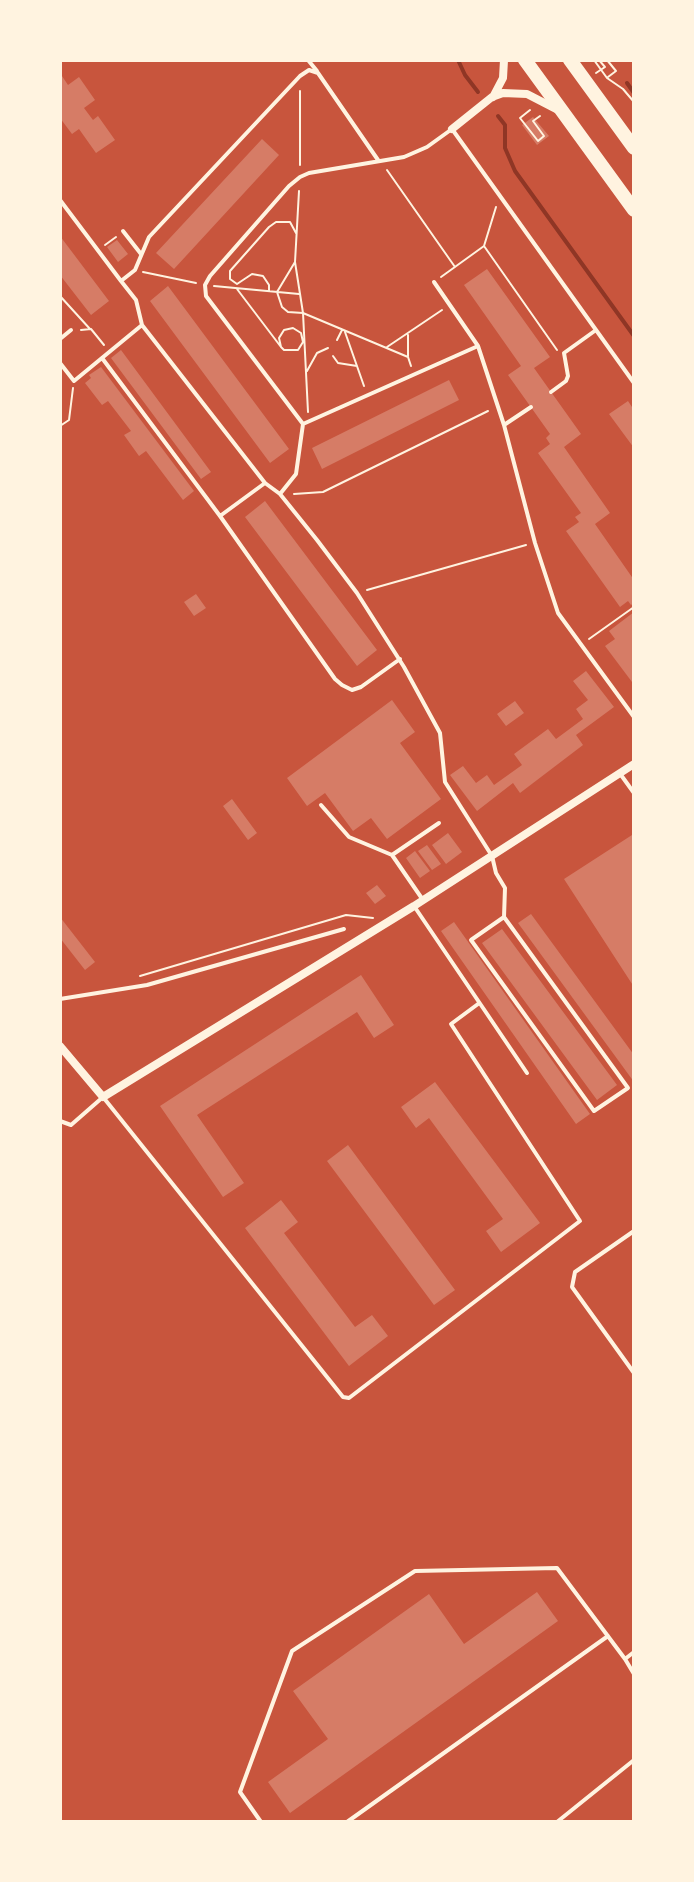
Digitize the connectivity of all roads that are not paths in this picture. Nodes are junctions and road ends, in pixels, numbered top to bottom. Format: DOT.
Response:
graph roads {
  1 [pos="308,60"];
  2 [pos="504,60"];
  3 [pos="525,60"];
  4 [pos="570,60"];
  5 [pos="318,73"];
  6 [pos="492,97"];
  7 [pos="563,112"];
  8 [pos="452,129"];
  9 [pos="634,148"];
  10 [pos="378,160"];
  11 [pos="60,200"];
  12 [pos="634,210"];
  13 [pos="123,231"];
  14 [pos="141,254"];
  15 [pos="121,281"];
  16 [pos="434,282"];
  17 [pos="142,325"];
  18 [pos="71,330"];
  19 [pos="596,330"];
  20 [pos="60,339"];
  21 [pos="478,346"];
  22 [pos="102,358"];
  23 [pos="60,363"];
  24 [pos="634,383"];
  25 [pos="551,392"];
  26 [pos="531,407"];
  27 [pos="303,424"];
  28 [pos="504,425"];
  29 [pos="265,483"];
  30 [pos="280,494"];
  31 [pos="220,516"];
  32 [pos="400,659"];
  33 [pos="634,717"];
  34 [pos="634,764"];
  35 [pos="620,773"];
  36 [pos="634,793"];
  37 [pos="321,805"];
  38 [pos="439,823"];
  39 [pos="392,855"];
  40 [pos="492,856"];
  41 [pos="423,900"];
  42 [pos="414,906"];
  43 [pos="504,917"];
  44 [pos="344,929"];
  45 [pos="60,999"];
  46 [pos="478,1004"];
  47 [pos="60,1046"];
  48 [pos="527,1073"];
  49 [pos="103,1097"];
  50 [pos="60,1121"];
  51 [pos="634,1231"];
  52 [pos="634,1373"];
  53 [pos="608,1636"];
  54 [pos="634,1652"];
  55 [pos="625,1659"];
  56 [pos="634,1674"];
  57 [pos="634,1760"];
  58 [pos="261,1822"];
  59 [pos="347,1822"];
  60 [pos="557,1822"];
  1 -- 5 [label="lane"];
  2 -- 6 [label="street"];
  3 -- 7 [label="highway"];
  4 -- 9 [label="highway"];
  5 -- 10 [label="lane"];
  5 -- 14 [label="lane"];
  6 -- 7 [label="street"];
  6 -- 8 [label="street"];
  7 -- 12 [label="highway"];
  8 -- 10 [label="lane"];
  8 -- 19 [label="lane"];
  10 -- 27 [label="lane"];
  11 -- 15 [label="lane"];
  13 -- 14 [label="lane"];
  14 -- 15 [label="lane"];
  15 -- 17 [label="lane"];
  16 -- 21 [label="lane"];
  17 -- 22 [label="lane"];
  17 -- 29 [label="lane"];
  18 -- 20 [label="lane"];
  19 -- 24 [label="lane"];
  19 -- 25 [label="lane"];
  21 -- 27 [label="lane"];
  21 -- 28 [label="lane"];
  22 -- 23 [label="lane"];
  22 -- 31 [label="lane"];
  26 -- 28 [label="lane"];
  27 -- 30 [label="lane"];
  28 -- 33 [label="lane"];
  29 -- 30 [label="lane"];
  29 -- 31 [label="lane"];
  30 -- 32 [label="lane"];
  31 -- 32 [label="lane"];
  32 -- 40 [label="lane"];
  34 -- 35 [label="street"];
  35 -- 36 [label="lane"];
  35 -- 40 [label="street"];
  37 -- 39 [label="lane"];
  38 -- 39 [label="lane"];
  39 -- 41 [label="lane"];
  40 -- 41 [label="street"];
  40 -- 43 [label="lane"];
  41 -- 42 [label="street"];
  42 -- 46 [label="lane"];
  42 -- 49 [label="street"];
  43 -- 43 [label="lane"];
  44 -- 45 [label="lane"];
  46 -- 48 [label="lane"];
  46 -- 49 [label="lane"];
  47 -- 49 [label="street"];
  49 -- 50 [label="lane"];
  51 -- 52 [label="lane"];
  53 -- 55 [label="lane"];
  53 -- 58 [label="lane"];
  53 -- 59 [label="lane"];
  54 -- 55 [label="lane"];
  55 -- 56 [label="lane"];
  57 -- 60 [label="lane"];
}
